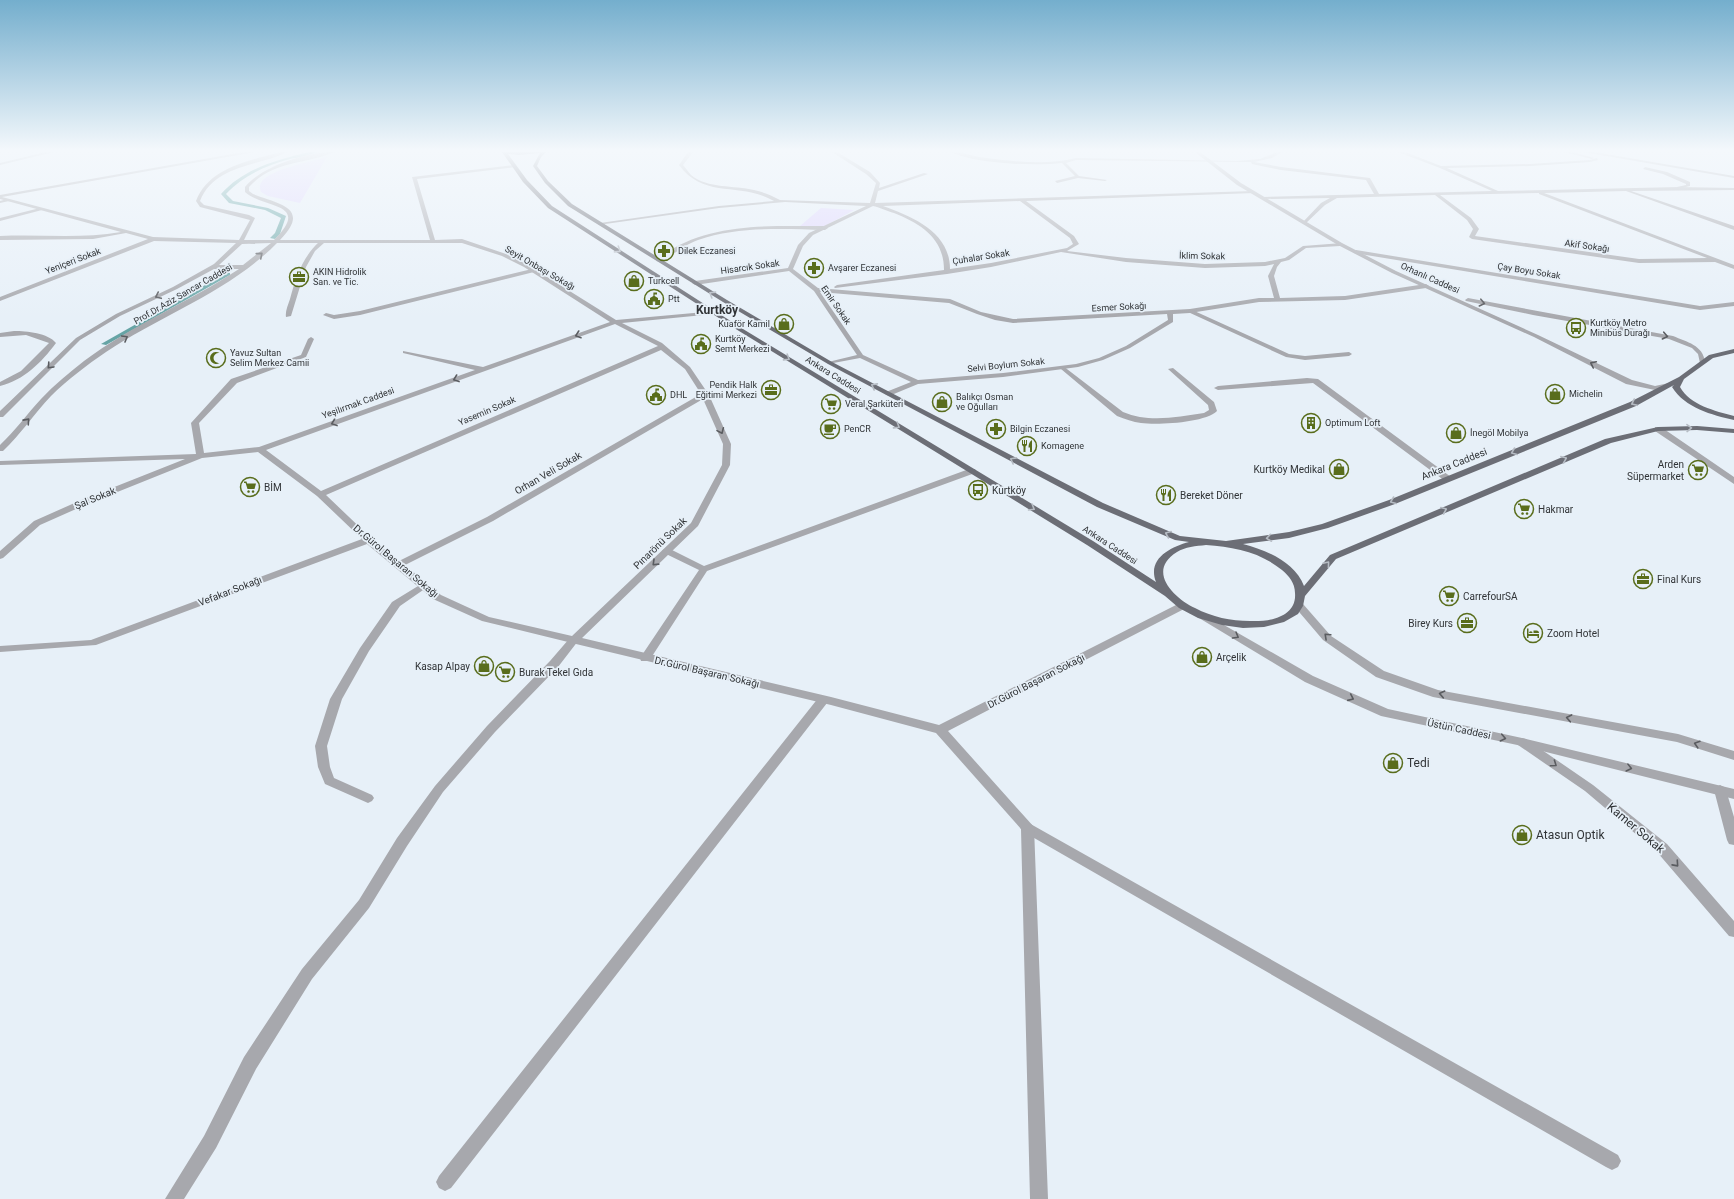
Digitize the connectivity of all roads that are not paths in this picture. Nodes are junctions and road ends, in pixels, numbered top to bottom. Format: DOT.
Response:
graph roads {
  1 [pos="36,208"];
  2 [pos="211,208"];
  3 [pos="286,208"];
  4 [pos="423,208"];
  5 [pos="551,208"];
  6 [pos="575,208"];
  7 [pos="712,208"];
  8 [pos="866,208"];
  9 [pos="880,208"];
  10 [pos="1032,208"];
  11 [pos="1280,208"];
  12 [pos="1319,208"];
  13 [pos="1454,208"];
  14 [pos="1578,208"];
  15 [pos="1677,208"];
  16 [pos="40,209"];
  17 [pos="0,220"];
  18 [pos="1306,223"];
  19 [pos="600,224"];
  20 [pos="825,228"];
  21 [pos="1734,228"];
  22 [pos="127,232"];
  23 [pos="0,238"];
  24 [pos="153,239"];
  25 [pos="241,242"];
  26 [pos="275,242"];
  27 [pos="434,242"];
  28 [pos="322,243"];
  29 [pos="1340,244"];
  30 [pos="1060,251"];
  31 [pos="1356,252"];
  32 [pos="1716,260"];
  33 [pos="659,261"];
  34 [pos="1279,261"];
  35 [pos="213,267"];
  36 [pos="1734,267"];
  37 [pos="790,269"];
  38 [pos="242,270"];
  39 [pos="532,270"];
  40 [pos="947,272"];
  41 [pos="695,283"];
  42 [pos="1429,288"];
  43 [pos="816,290"];
  44 [pos="0,299"];
  45 [pos="1277,300"];
  46 [pos="1734,304"];
  47 [pos="1190,311"];
  48 [pos="714,312"];
  49 [pos="1170,313"];
  50 [pos="326,315"];
  51 [pos="288,316"];
  52 [pos="615,322"];
  53 [pos="0,335"];
  54 [pos="312,340"];
  55 [pos="662,348"];
  56 [pos="1734,351"];
  57 [pos="405,352"];
  58 [pos="1349,354"];
  59 [pos="861,356"];
  60 [pos="1702,362"];
  61 [pos="830,363"];
  62 [pos="1063,368"];
  63 [pos="482,369"];
  64 [pos="1171,369"];
  65 [pos="1681,378"];
  66 [pos="917,382"];
  67 [pos="0,384"];
  68 [pos="1669,385"];
  69 [pos="1218,388"];
  70 [pos="889,394"];
  71 [pos="705,395"];
  72 [pos="0,415"];
  73 [pos="1734,418"];
  74 [pos="1658,429"];
  75 [pos="1734,431"];
  76 [pos="0,449"];
  77 [pos="260,449"];
  78 [pos="200,456"];
  79 [pos="0,463"];
  80 [pos="972,471"];
  81 [pos="1448,479"];
  82 [pos="1734,481"];
  83 [pos="320,494"];
  84 [pos="368,540"];
  85 [pos="1206,542"];
  86 [pos="1227,544"];
  87 [pos="667,551"];
  88 [pos="0,556"];
  89 [pos="398,565"];
  90 [pos="704,569"];
  91 [pos="423,586"];
  92 [pos="1168,594"];
  93 [pos="1302,594"];
  94 [pos="1182,606"];
  95 [pos="1299,606"];
  96 [pos="1203,616"];
  97 [pos="573,641"];
  98 [pos="0,649"];
  99 [pos="645,658"];
  100 [pos="823,700"];
  101 [pos="940,730"];
  102 [pos="1522,742"];
  103 [pos="1734,756"];
  104 [pos="1720,790"];
  105 [pos="1734,794"];
  106 [pos="368,798"];
  107 [pos="1028,827"];
  108 [pos="1734,840"];
  109 [pos="1734,930"];
  110 [pos="1612,1161"];
  111 [pos="445,1182"];
  112 [pos="174,1199"];
  113 [pos="1039,1199"];
  1 -- 16 [label="street, Seyit Onbaşı Sokağı"];
  2 -- 25 [label="street, Prof.Dr.Aziz Sancar Caddesi"];
  3 -- 26 [label="street, Prof.Dr.Aziz Sancar Caddesi"];
  4 -- 27 [label="street"];
  5 -- 48 [label="main road, Ankara Caddesi, one-way"];
  6 -- 19 [label="main road, Ankara Caddesi"];
  7 -- 19 [label="street"];
  8 -- 20 [label="street, Hisarcık Sokak"];
  9 -- 40 [label="street"];
  10 -- 30 [label="street, Çuhalar Sokak"];
  11 -- 18 [label="street, Orhanlı Caddesi"];
  12 -- 18 [label="street"];
  13 -- 32 [label="street, Akif Sokağı"];
  14 -- 32 [label="street"];
  15 -- 21 [label="street"];
  16 -- 17 [label="street"];
  16 -- 22 [label="street, Seyit Onbaşı Sokağı"];
  18 -- 29 [label="street, Orhanlı Caddesi"];
  19 -- 33 [label="main road, Ankara Caddesi"];
  20 -- 33 [label="street"];
  20 -- 37 [label="street, Hisarcık Sokak"];
  22 -- 23 [label="street"];
  22 -- 24 [label="street, Seyit Onbaşı Sokağı"];
  24 -- 25 [label="street, Seyit Onbaşı Sokağı"];
  24 -- 44 [label="street, Yeniçeri Sokak"];
  25 -- 26 [label="street, Seyit Onbaşı Sokağı"];
  25 -- 35 [label="street, Prof.Dr.Aziz Sancar Caddesi"];
  26 -- 28 [label="street, Seyit Onbaşı Sokağı"];
  38 -- 26 [label="street, Prof.Dr.Aziz Sancar Caddesi, one-way"];
  27 -- 28 [label="street, Seyit Onbaşı Sokağı"];
  27 -- 39 [label="street, Seyit Onbaşı Sokağı"];
  28 -- 51 [label="street"];
  29 -- 31 [label="street, Orhanlı Caddesi"];
  29 -- 34 [label="street, İklim Sokak"];
  30 -- 34 [label="street, İklim Sokak"];
  30 -- 40 [label="street, Çuhalar Sokak"];
  31 -- 42 [label="street, Orhanlı Caddesi"];
  31 -- 46 [label="street, Çay Boyu Sokak"];
  32 -- 36 [label="street"];
  33 -- 41 [label="main road, Ankara Caddesi"];
  34 -- 45 [label="street"];
  35 -- 38 [label="street"];
  35 -- 72 [label="street, Prof.Dr.Aziz Sancar Caddesi, one-way"];
  37 -- 41 [label="street, Hisarcık Sokak"];
  37 -- 43 [label="street, Emir Sokak"];
  76 -- 38 [label="street, Prof.Dr.Aziz Sancar Caddesi, one-way"];
  39 -- 50 [label="street"];
  39 -- 52 [label="street, Seyit Onbaşı Sokağı"];
  40 -- 43 [label="street, Çuhalar Sokak"];
  61 -- 41 [label="main road, Ankara Caddesi, one-way"];
  42 -- 45 [label="street, Esmer Sokağı"];
  42 -- 60 [label="street, one-way"];
  68 -- 42 [label="street, Orhanlı Caddesi, one-way"];
  43 -- 49 [label="street, Esmer Sokağı"];
  43 -- 59 [label="street, Emir Sokak"];
  45 -- 47 [label="street, Esmer Sokağı"];
  47 -- 49 [label="street, Esmer Sokağı"];
  47 -- 58 [label="street"];
  48 -- 52 [label="street, Yeşilırmak Caddesi"];
  48 -- 80 [label="main road, Ankara Caddesi, one-way"];
  49 -- 62 [label="street, Selvi Boylum Sokak"];
  52 -- 55 [label="street, Pınarönü Sokak"];
  52 -- 63 [label="street, Yeşilırmak Caddesi, one-way"];
  53 -- 67 [label="street"];
  54 -- 78 [label="street"];
  55 -- 71 [label="street, Pınarönü Sokak"];
  55 -- 83 [label="street, Yasemin Sokak"];
  56 -- 60 [label="main road, Ankara Caddesi"];
  57 -- 63 [label="street"];
  59 -- 61 [label="street"];
  59 -- 66 [label="street, Selvi Boylum Sokak"];
  60 -- 65 [label="main road, Ankara Caddesi"];
  70 -- 61 [label="main road, Ankara Caddesi, one-way"];
  62 -- 64 [label="street"];
  62 -- 66 [label="street, Selvi Boylum Sokak"];
  63 -- 77 [label="street, Yeşilırmak Caddesi, one-way"];
  65 -- 68 [label="main road, Ankara Caddesi"];
  65 -- 73 [label="main road"];
  66 -- 70 [label="street"];
  68 -- 81 [label="main road, Ankara Caddesi, one-way"];
  69 -- 81 [label="street"];
  85 -- 70 [label="main road, Ankara Caddesi, one-way"];
  71 -- 87 [label="street, Pınarönü Sokak, one-way"];
  71 -- 89 [label="street, Orhan Veli Sokak"];
  74 -- 75 [label="main road, one-way"];
  74 -- 82 [label="street"];
  93 -- 74 [label="main road, one-way"];
  77 -- 78 [label="street, Yeşilırmak Caddesi"];
  77 -- 83 [label="street, Dr.Gürol Başaran Sokağı"];
  78 -- 79 [label="street, Yeşilırmak Caddesi"];
  78 -- 88 [label="street, Şal Sokak"];
  80 -- 90 [label="street"];
  80 -- 92 [label="main road, Ankara Caddesi, one-way"];
  81 -- 86 [label="main road, Ankara Caddesi, one-way"];
  83 -- 84 [label="street, Dr.Gürol Başaran Sokağı"];
  84 -- 89 [label="street, Dr.Gürol Başaran Sokağı"];
  84 -- 98 [label="street, Vefakar Sokağı"];
  85 -- 86 [label="main road"];
  85 -- 92 [label="main road"];
  86 -- 93 [label="main road"];
  87 -- 90 [label="street"];
  87 -- 97 [label="street, Pınarönü Sokak, one-way"];
  89 -- 91 [label="street, Dr.Gürol Başaran Sokağı"];
  90 -- 99 [label="street"];
  91 -- 97 [label="street, Dr.Gürol Başaran Sokağı"];
  91 -- 106 [label="street"];
  92 -- 94 [label="main road, Ankara Caddesi"];
  93 -- 95 [label="main road"];
  94 -- 96 [label="main road, Ankara Caddesi"];
  94 -- 101 [label="street, Dr.Gürol Başaran Sokağı"];
  95 -- 96 [label="main road, Ankara Caddesi"];
  103 -- 95 [label="street, one-way"];
  96 -- 102 [label="street, Üstün Caddesi, one-way"];
  97 -- 99 [label="street, Dr.Gürol Başaran Sokağı"];
  97 -- 112 [label="street, Pınarönü Sokak"];
  99 -- 100 [label="street, Dr.Gürol Başaran Sokağı"];
  100 -- 101 [label="street, Dr.Gürol Başaran Sokağı"];
  100 -- 111 [label="street"];
  101 -- 107 [label="street"];
  102 -- 104 [label="street, Üstün Caddesi, one-way"];
  102 -- 109 [label="street, Kamer Sokak, one-way"];
  104 -- 105 [label="street, Üstün Caddesi"];
  104 -- 108 [label="street"];
  107 -- 110 [label="street"];
  107 -- 113 [label="street"];
}
